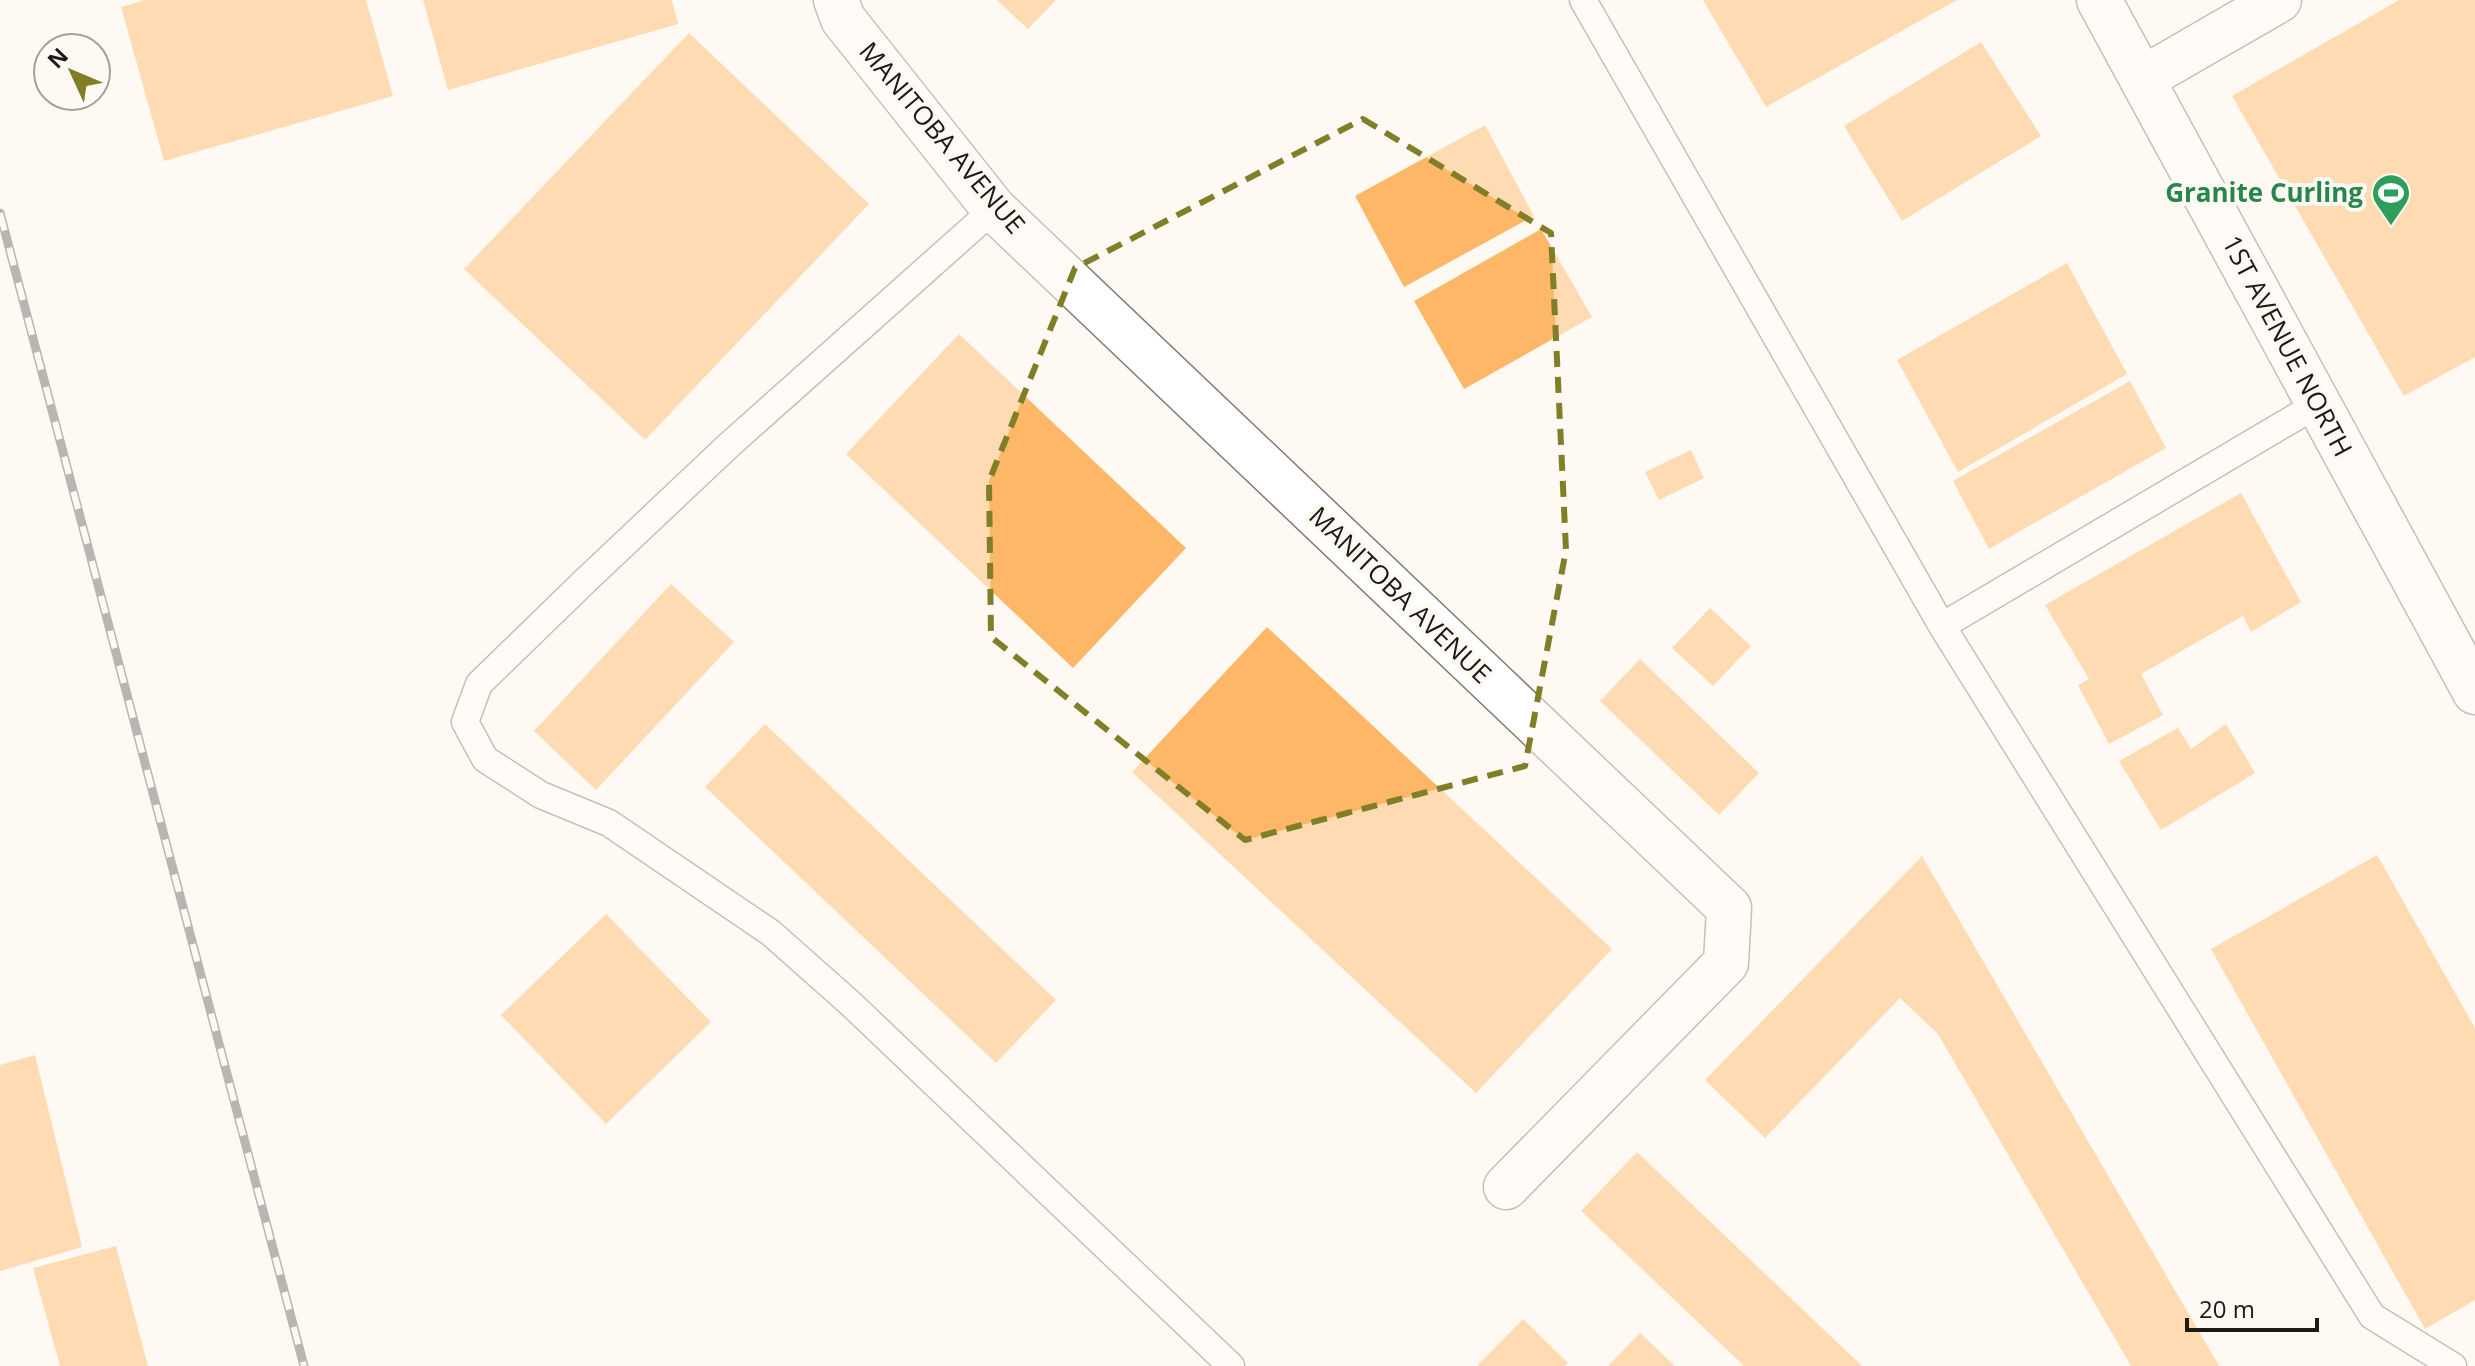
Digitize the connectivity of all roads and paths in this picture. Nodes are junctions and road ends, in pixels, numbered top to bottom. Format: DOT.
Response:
graph roads {
  1 [pos="836,0"];
  2 [pos="1583,0"];
  3 [pos="2099,0"];
  4 [pos="2279,0"];
  5 [pos="2142,79"];
  6 [pos="994,209"];
  7 [pos="2318,404"];
  8 [pos="1942,626"];
  9 [pos="2475,692"];
  10 [pos="1506,1187"];
  11 [pos="1231,1366"];
  12 [pos="2453,1366"];
  1 -- 6 [label="street, MANITOBA AVENUE"];
  2 -- 8 [label="lane"];
  3 -- 5 [label="street, 1ST AVENUE NORTH"];
  4 -- 5 [label="street"];
  5 -- 7 [label="street, 1ST AVENUE NORTH"];
  6 -- 10 [label="street, MANITOBA AVENUE"];
  6 -- 11 [label="lane"];
  7 -- 8 [label="lane"];
  7 -- 9 [label="street, 1ST AVENUE NORTH"];
  8 -- 12 [label="lane"];
}
